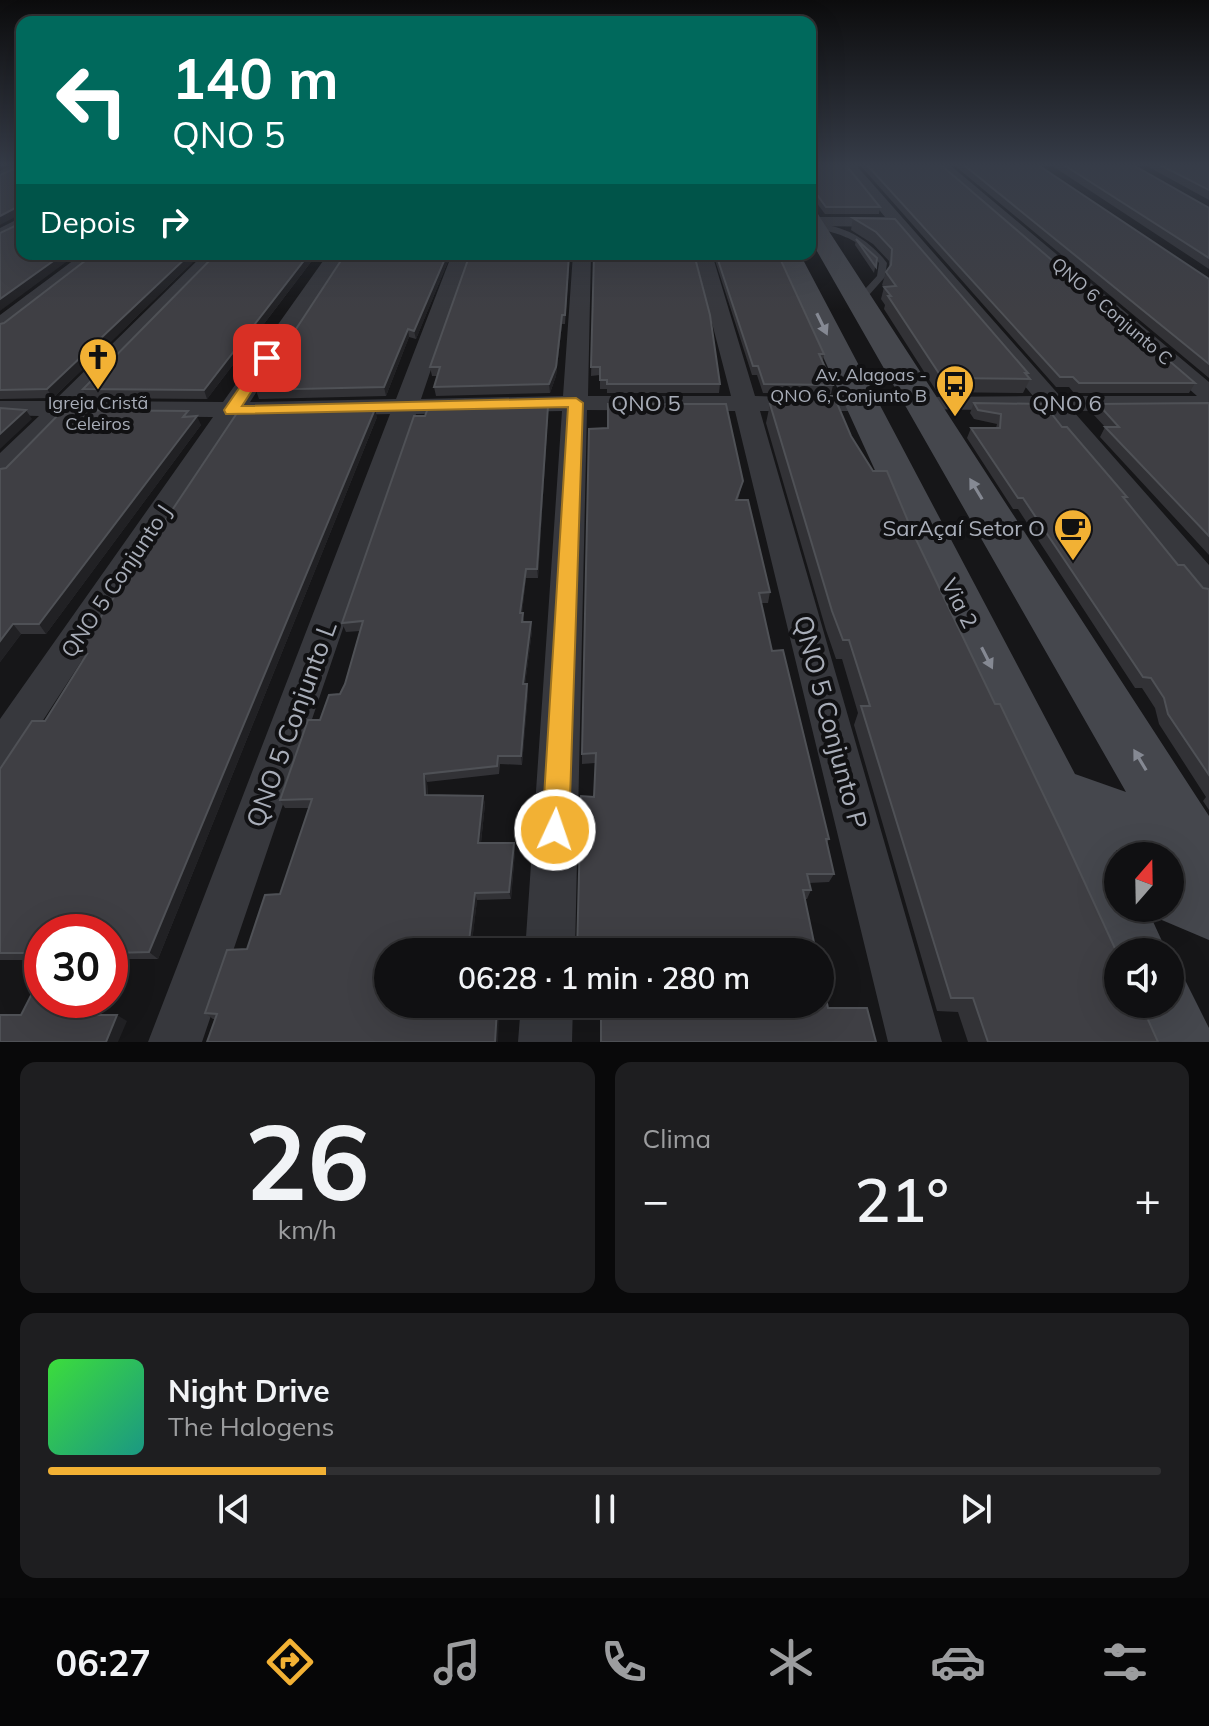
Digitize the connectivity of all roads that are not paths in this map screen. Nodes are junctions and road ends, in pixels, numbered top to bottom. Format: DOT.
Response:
graph roads {
  1 [pos="892,214"];
  2 [pos="999,214"];
  3 [pos="899,222"];
  4 [pos="816,234"];
  5 [pos="816,235"];
  6 [pos="816,236"];
  7 [pos="816,241"];
  8 [pos="868,242"];
  9 [pos="816,249"];
  10 [pos="85,260"];
  11 [pos="208,260"];
  12 [pos="333,260"];
  13 [pos="459,260"];
  14 [pos="582,260"];
  15 [pos="705,260"];
  16 [pos="858,302"];
  17 [pos="0,325"];
  18 [pos="1209,394"];
  19 [pos="576,403"];
  20 [pos="1052,403"];
  21 [pos="1209,403"];
  22 [pos="743,404"];
  23 [pos="860,404"];
  24 [pos="925,404"];
  25 [pos="408,406"];
  26 [pos="62,407"];
  27 [pos="0,408"];
  28 [pos="231,410"];
  29 [pos="0,469"];
  30 [pos="1209,587"];
  31 [pos="0,752"];
  32 [pos="1055,794"];
  33 [pos="1169,808"];
  34 [pos="1104,870"];
  35 [pos="1209,874"];
  36 [pos="1209,907"];
  37 [pos="1184,911"];
  38 [pos="551,938"];
  39 [pos="546,1018"];
  40 [pos="1165,1018"];
  41 [pos="175,1042"];
  42 [pos="545,1042"];
  43 [pos="915,1042"];
  44 [pos="1177,1042"];
  1 -- 3 [label="street"];
  2 -- 18 [label="street, QNO 6 Conjunto C"];
  3 -- 4 [label="street"];
  3 -- 20 [label="street"];
  5 -- 8 [label="lane"];
  6 -- 8 [label="lane"];
  7 -- 16 [label="main road"];
  8 -- 16 [label="lane"];
  9 -- 23 [label="main road, Via 2, one-way"];
  10 -- 17 [label="street"];
  11 -- 26 [label="street"];
  12 -- 28 [label="street, QNO 5 Conjunto J"];
  13 -- 25 [label="street, QNO 5 Conjunto L"];
  14 -- 19 [label="street"];
  15 -- 22 [label="street, QNO 5 Conjunto P"];
  16 -- 24 [label="main road"];
  19 -- 22 [label="street, QNO 5"];
  19 -- 25 [label="street, QNO 5"];
  19 -- 38 [label="street"];
  20 -- 21 [label="street, QNO 6"];
  20 -- 24 [label="street, QNO 6"];
  20 -- 30 [label="street"];
  22 -- 23 [label="street, QNO 5"];
  22 -- 43 [label="street, QNO 5 Conjunto P"];
  23 -- 32 [label="main road, Via 2, one-way"];
  33 -- 24 [label="main road, one-way"];
  25 -- 28 [label="street, QNO 5"];
  25 -- 41 [label="street, QNO 5 Conjunto L"];
  26 -- 27 [label="street, QNO 5"];
  26 -- 28 [label="street, QNO 5"];
  26 -- 29 [label="street"];
  28 -- 31 [label="street, QNO 5 Conjunto J"];
  32 -- 33 [label="main road"];
  32 -- 34 [label="main road, Via 2"];
  33 -- 35 [label="main road"];
  36 -- 37 [label="main road"];
  39 -- 42 [label="street"];
  40 -- 44 [label="main road"];
}
